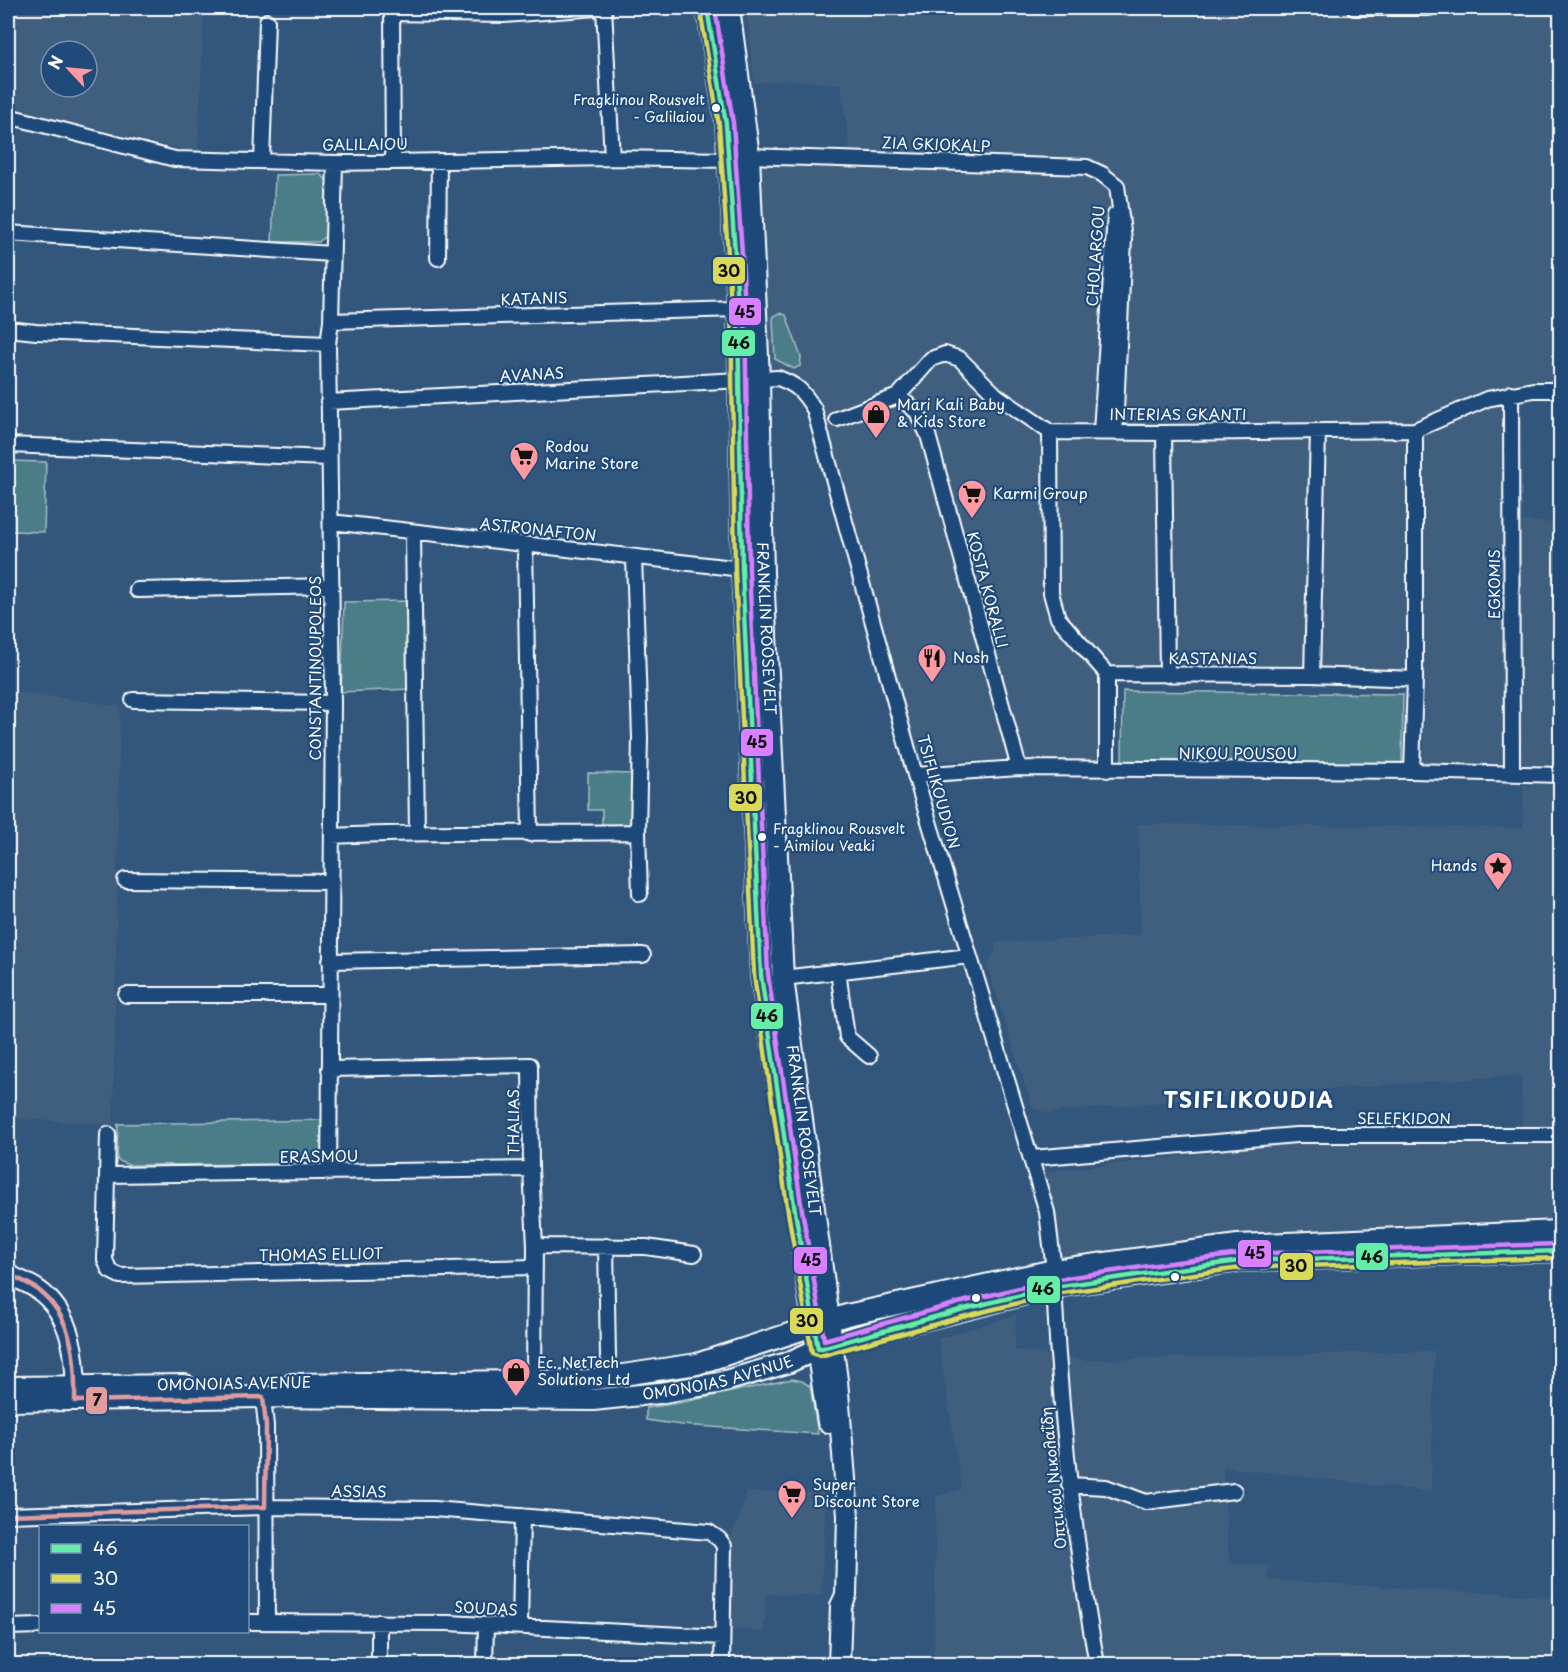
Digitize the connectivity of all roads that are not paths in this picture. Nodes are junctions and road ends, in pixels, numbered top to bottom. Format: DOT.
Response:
graph roads {
  1 [pos="597,8"];
  2 [pos="604,8"];
  3 [pos="718,8"];
  4 [pos="1354,8"];
  5 [pos="1429,8"];
  6 [pos="392,10"];
  7 [pos="503,11"];
  8 [pos="267,21"];
  9 [pos="9,121"];
  10 [pos="749,156"];
  11 [pos="612,158"];
  12 [pos="393,160"];
  13 [pos="729,160"];
  14 [pos="262,161"];
  15 [pos="439,161"];
  16 [pos="334,163"];
  17 [pos="1117,186"];
  18 [pos="8,233"];
  19 [pos="332,254"];
  20 [pos="438,258"];
  21 [pos="738,309"];
  22 [pos="331,321"];
  23 [pos="8,329"];
  24 [pos="328,344"];
  25 [pos="759,379"];
  26 [pos="738,381"];
  27 [pos="1560,390"];
  28 [pos="1511,393"];
  29 [pos="897,396"];
  30 [pos="328,402"];
  31 [pos="837,419"];
  32 [pos="1415,430"];
  33 [pos="1318,431"];
  34 [pos="1050,432"];
  35 [pos="1108,432"];
  36 [pos="1164,434"];
  37 [pos="8,445"];
  38 [pos="328,458"];
  39 [pos="331,522"];
  40 [pos="413,533"];
  41 [pos="525,545"];
  42 [pos="634,557"];
  43 [pos="742,569"];
  44 [pos="332,586"];
  45 [pos="137,590"];
  46 [pos="1107,674"];
  47 [pos="1167,675"];
  48 [pos="1312,675"];
  49 [pos="1415,679"];
  50 [pos="133,700"];
  51 [pos="333,703"];
  52 [pos="1019,768"];
  53 [pos="1107,770"];
  54 [pos="1412,771"];
  55 [pos="1512,774"];
  56 [pos="915,775"];
  57 [pos="1560,775"];
  58 [pos="417,832"];
  59 [pos="638,832"];
  60 [pos="530,834"];
  61 [pos="332,836"];
  62 [pos="125,880"];
  63 [pos="332,882"];
  64 [pos="640,894"];
  65 [pos="643,955"];
  66 [pos="969,956"];
  67 [pos="330,961"];
  68 [pos="838,971"];
  69 [pos="783,978"];
  70 [pos="126,995"];
  71 [pos="329,995"];
  72 [pos="869,1056"];
  73 [pos="328,1068"];
  74 [pos="108,1134"];
  75 [pos="1560,1135"];
  76 [pos="1032,1158"];
  77 [pos="531,1170"];
  78 [pos="329,1173"];
  79 [pos="108,1174"];
  80 [pos="1560,1231"];
  81 [pos="536,1246"];
  82 [pos="606,1246"];
  83 [pos="1560,1251"];
  84 [pos="694,1254"];
  85 [pos="535,1267"];
  86 [pos="8,1274"];
  87 [pos="1054,1278"];
  88 [pos="822,1322"];
  89 [pos="825,1347"];
  90 [pos="608,1356"];
  91 [pos="534,1381"];
  92 [pos="8,1387"];
  93 [pos="75,1394"];
  94 [pos="263,1396"];
  95 [pos="8,1401"];
  96 [pos="1069,1485"];
  97 [pos="1234,1491"];
  98 [pos="265,1507"];
  99 [pos="8,1515"];
  100 [pos="522,1516"];
  101 [pos="249,1622"];
  102 [pos="267,1622"];
  103 [pos="379,1622"];
  104 [pos="39,1626"];
  105 [pos="486,1626"];
  106 [pos="8,1627"];
  107 [pos="520,1627"];
  108 [pos="722,1637"];
  109 [pos="379,1665"];
  110 [pos="484,1665"];
  111 [pos="722,1665"];
  112 [pos="839,1665"];
  113 [pos="1097,1665"];
  1 -- 7 [label="street"];
  2 -- 11 [label="street"];
  3 -- 10 [label="main road, FRANKLIN ROOSEVELT"];
  3 -- 13 [label="main road, FRANKLIN ROOSEVELT"];
  4 -- 5 [label="street"];
  6 -- 7 [label="street"];
  6 -- 12 [label="street"];
  8 -- 14 [label="street"];
  9 -- 14 [label="street, GALILAIOU"];
  10 -- 17 [label="street, ZIA GKIOKALP"];
  10 -- 25 [label="main road, FRANKLIN ROOSEVELT"];
  11 -- 13 [label="street, GALILAIOU"];
  11 -- 15 [label="street, GALILAIOU"];
  12 -- 15 [label="street, GALILAIOU"];
  12 -- 16 [label="street, GALILAIOU"];
  13 -- 21 [label="main road, FRANKLIN ROOSEVELT"];
  14 -- 16 [label="street, GALILAIOU"];
  15 -- 20 [label="street"];
  16 -- 19 [label="street, CONSTANTINOUPOLEOS"];
  17 -- 35 [label="street, CHOLARGOU"];
  18 -- 19 [label="street"];
  19 -- 22 [label="street, CONSTANTINOUPOLEOS"];
  21 -- 22 [label="street, KATANIS"];
  21 -- 26 [label="main road, FRANKLIN ROOSEVELT"];
  22 -- 24 [label="street, CONSTANTINOUPOLEOS"];
  23 -- 24 [label="street"];
  24 -- 30 [label="street, CONSTANTINOUPOLEOS"];
  25 -- 26 [label="street, TSIFLIKOUDION"];
  25 -- 56 [label="street, TSIFLIKOUDION"];
  25 -- 69 [label="main road, FRANKLIN ROOSEVELT"];
  26 -- 30 [label="street, AVANAS"];
  26 -- 43 [label="main road, FRANKLIN ROOSEVELT"];
  27 -- 28 [label="street, INTERIAS GKANTI"];
  28 -- 32 [label="street, INTERIAS GKANTI"];
  28 -- 55 [label="street, EGKOMIS"];
  29 -- 31 [label="street"];
  29 -- 34 [label="street"];
  29 -- 52 [label="street, KOSTA KORALLI"];
  30 -- 38 [label="street, CONSTANTINOUPOLEOS"];
  32 -- 33 [label="street, INTERIAS GKANTI"];
  32 -- 49 [label="street"];
  33 -- 36 [label="street, INTERIAS GKANTI"];
  33 -- 48 [label="street"];
  34 -- 35 [label="street, INTERIAS GKANTI"];
  34 -- 46 [label="street"];
  35 -- 36 [label="street, INTERIAS GKANTI"];
  36 -- 47 [label="street"];
  37 -- 38 [label="street"];
  38 -- 39 [label="street, CONSTANTINOUPOLEOS"];
  39 -- 40 [label="street, ASTRONAFTON"];
  39 -- 44 [label="street, CONSTANTINOUPOLEOS"];
  40 -- 41 [label="street, ASTRONAFTON"];
  40 -- 58 [label="street"];
  41 -- 42 [label="street, ASTRONAFTON"];
  41 -- 60 [label="street"];
  42 -- 43 [label="street, ASTRONAFTON"];
  42 -- 59 [label="street"];
  43 -- 88 [label="main road, FRANKLIN ROOSEVELT"];
  44 -- 45 [label="street"];
  44 -- 51 [label="street, CONSTANTINOUPOLEOS"];
  46 -- 47 [label="street, KASTANIAS"];
  46 -- 53 [label="street"];
  47 -- 48 [label="street, KASTANIAS"];
  48 -- 49 [label="street, KASTANIAS"];
  49 -- 54 [label="street"];
  50 -- 51 [label="street"];
  51 -- 61 [label="street, CONSTANTINOUPOLEOS"];
  52 -- 53 [label="street, NIKOU POUSOU"];
  52 -- 56 [label="street, NIKOU POUSOU"];
  53 -- 54 [label="street, NIKOU POUSOU"];
  54 -- 55 [label="street, NIKOU POUSOU"];
  55 -- 57 [label="street, NIKOU POUSOU"];
  56 -- 66 [label="street, TSIFLIKOUDION"];
  58 -- 60 [label="street"];
  58 -- 61 [label="street"];
  59 -- 60 [label="street"];
  59 -- 64 [label="street"];
  61 -- 63 [label="street, CONSTANTINOUPOLEOS"];
  62 -- 63 [label="street"];
  63 -- 67 [label="street, CONSTANTINOUPOLEOS"];
  65 -- 67 [label="street"];
  66 -- 68 [label="street"];
  66 -- 76 [label="street, TSIFLIKOUDION"];
  67 -- 71 [label="street, CONSTANTINOUPOLEOS"];
  68 -- 69 [label="street"];
  68 -- 72 [label="street"];
  69 -- 88 [label="main road, FRANKLIN ROOSEVELT"];
  70 -- 71 [label="street"];
  71 -- 73 [label="street, CONSTANTINOUPOLEOS"];
  73 -- 77 [label="street, THALIAS"];
  73 -- 78 [label="street, CONSTANTINOUPOLEOS"];
  74 -- 79 [label="street"];
  75 -- 76 [label="street, SELEFKIDON"];
  76 -- 87 [label="street, TSIFLIKOUDION"];
  77 -- 78 [label="street, ERASMOU"];
  77 -- 81 [label="street, THALIAS"];
  78 -- 79 [label="street, ERASMOU"];
  79 -- 85 [label="street, THOMAS ELLIOT"];
  80 -- 87 [label="main road, OMONOIAS AVENUE"];
  81 -- 82 [label="street"];
  81 -- 85 [label="street, THALIAS"];
  82 -- 84 [label="street"];
  82 -- 90 [label="street"];
  83 -- 87 [label="main road, OMONOIAS AVENUE"];
  85 -- 91 [label="street, THALIAS"];
  86 -- 93 [label="street"];
  87 -- 88 [label="main road, OMONOIAS AVENUE"];
  87 -- 89 [label="main road, OMONOIAS AVENUE"];
  87 -- 96 [label="street, Οπτικού Νικολαΐδη"];
  88 -- 89 [label="main road, FRANKLIN ROOSEVELT"];
  88 -- 91 [label="main road, OMONOIAS AVENUE"];
  89 -- 94 [label="main road, OMONOIAS AVENUE"];
  89 -- 112 [label="main road, FRANKLIN ROOSEVELT"];
  91 -- 93 [label="main road, OMONOIAS AVENUE"];
  92 -- 93 [label="main road, OMONOIAS AVENUE"];
  93 -- 94 [label="main road, OMONOIAS AVENUE"];
  93 -- 95 [label="main road, OMONOIAS AVENUE"];
  94 -- 98 [label="street"];
  96 -- 97 [label="street"];
  96 -- 113 [label="street, Οπτικού Νικολαΐδη"];
  98 -- 99 [label="street, ASSIAS"];
  98 -- 100 [label="street, ASSIAS"];
  98 -- 102 [label="street"];
  100 -- 107 [label="street"];
  100 -- 108 [label="street, ASSIAS"];
  101 -- 102 [label="street, SOUDAS"];
  102 -- 103 [label="street, SOUDAS"];
  103 -- 105 [label="street, SOUDAS"];
  103 -- 109 [label="street"];
  104 -- 106 [label="street"];
  105 -- 107 [label="street, SOUDAS"];
  105 -- 110 [label="street"];
  107 -- 108 [label="street, SOUDAS"];
  108 -- 111 [label="street"];
}
